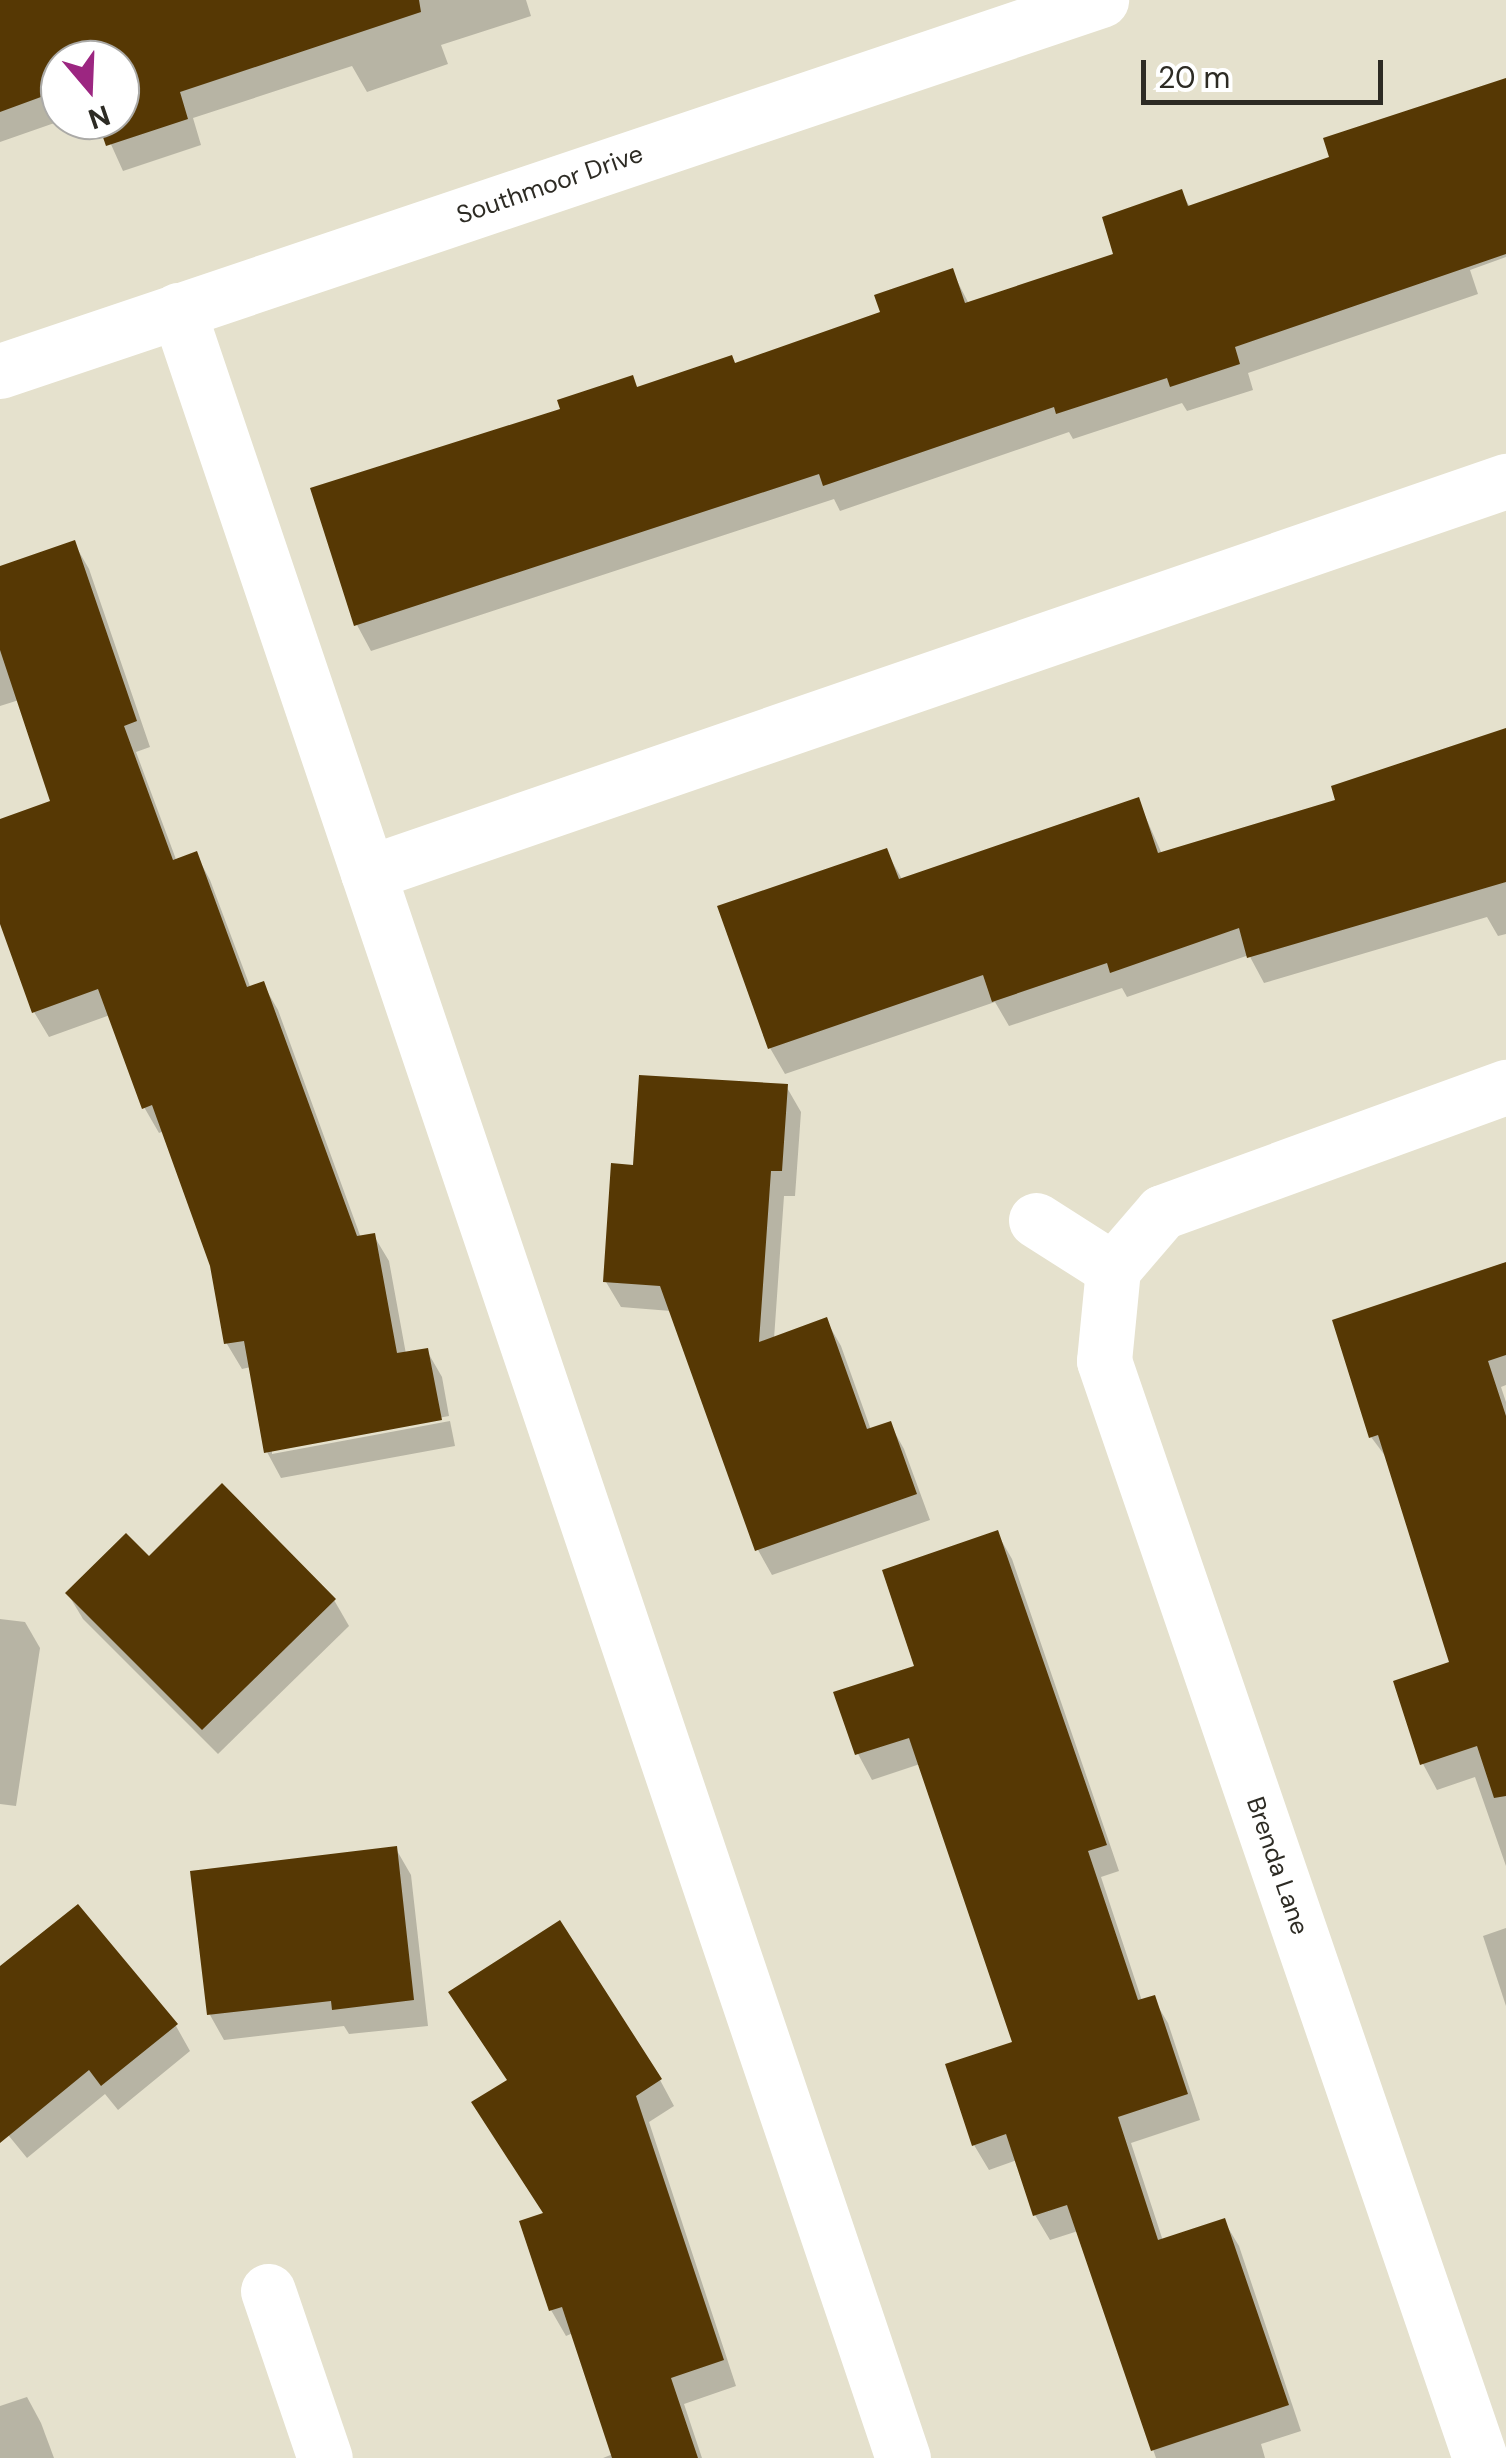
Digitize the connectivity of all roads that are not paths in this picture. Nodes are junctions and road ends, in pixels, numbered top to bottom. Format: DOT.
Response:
graph roads {
  1 [pos="1101,0"];
  2 [pos="178,310"];
  3 [pos="0,371"];
  4 [pos="1506,481"];
  5 [pos="368,873"];
  6 [pos="1506,1087"];
  7 [pos="1036,1220"];
  8 [pos="1113,1269"];
  9 [pos="268,2291"];
  10 [pos="325,2458"];
  11 [pos="904,2458"];
  12 [pos="1480,2458"];
  1 -- 2 [label="street, Southmoor Drive"];
  2 -- 3 [label="street, Southmoor Drive"];
  2 -- 5 [label="street"];
  4 -- 5 [label="street"];
  5 -- 11 [label="street"];
  6 -- 8 [label="street"];
  7 -- 8 [label="street"];
  8 -- 12 [label="street, Brenda Lane"];
  9 -- 10 [label="street"];
}
